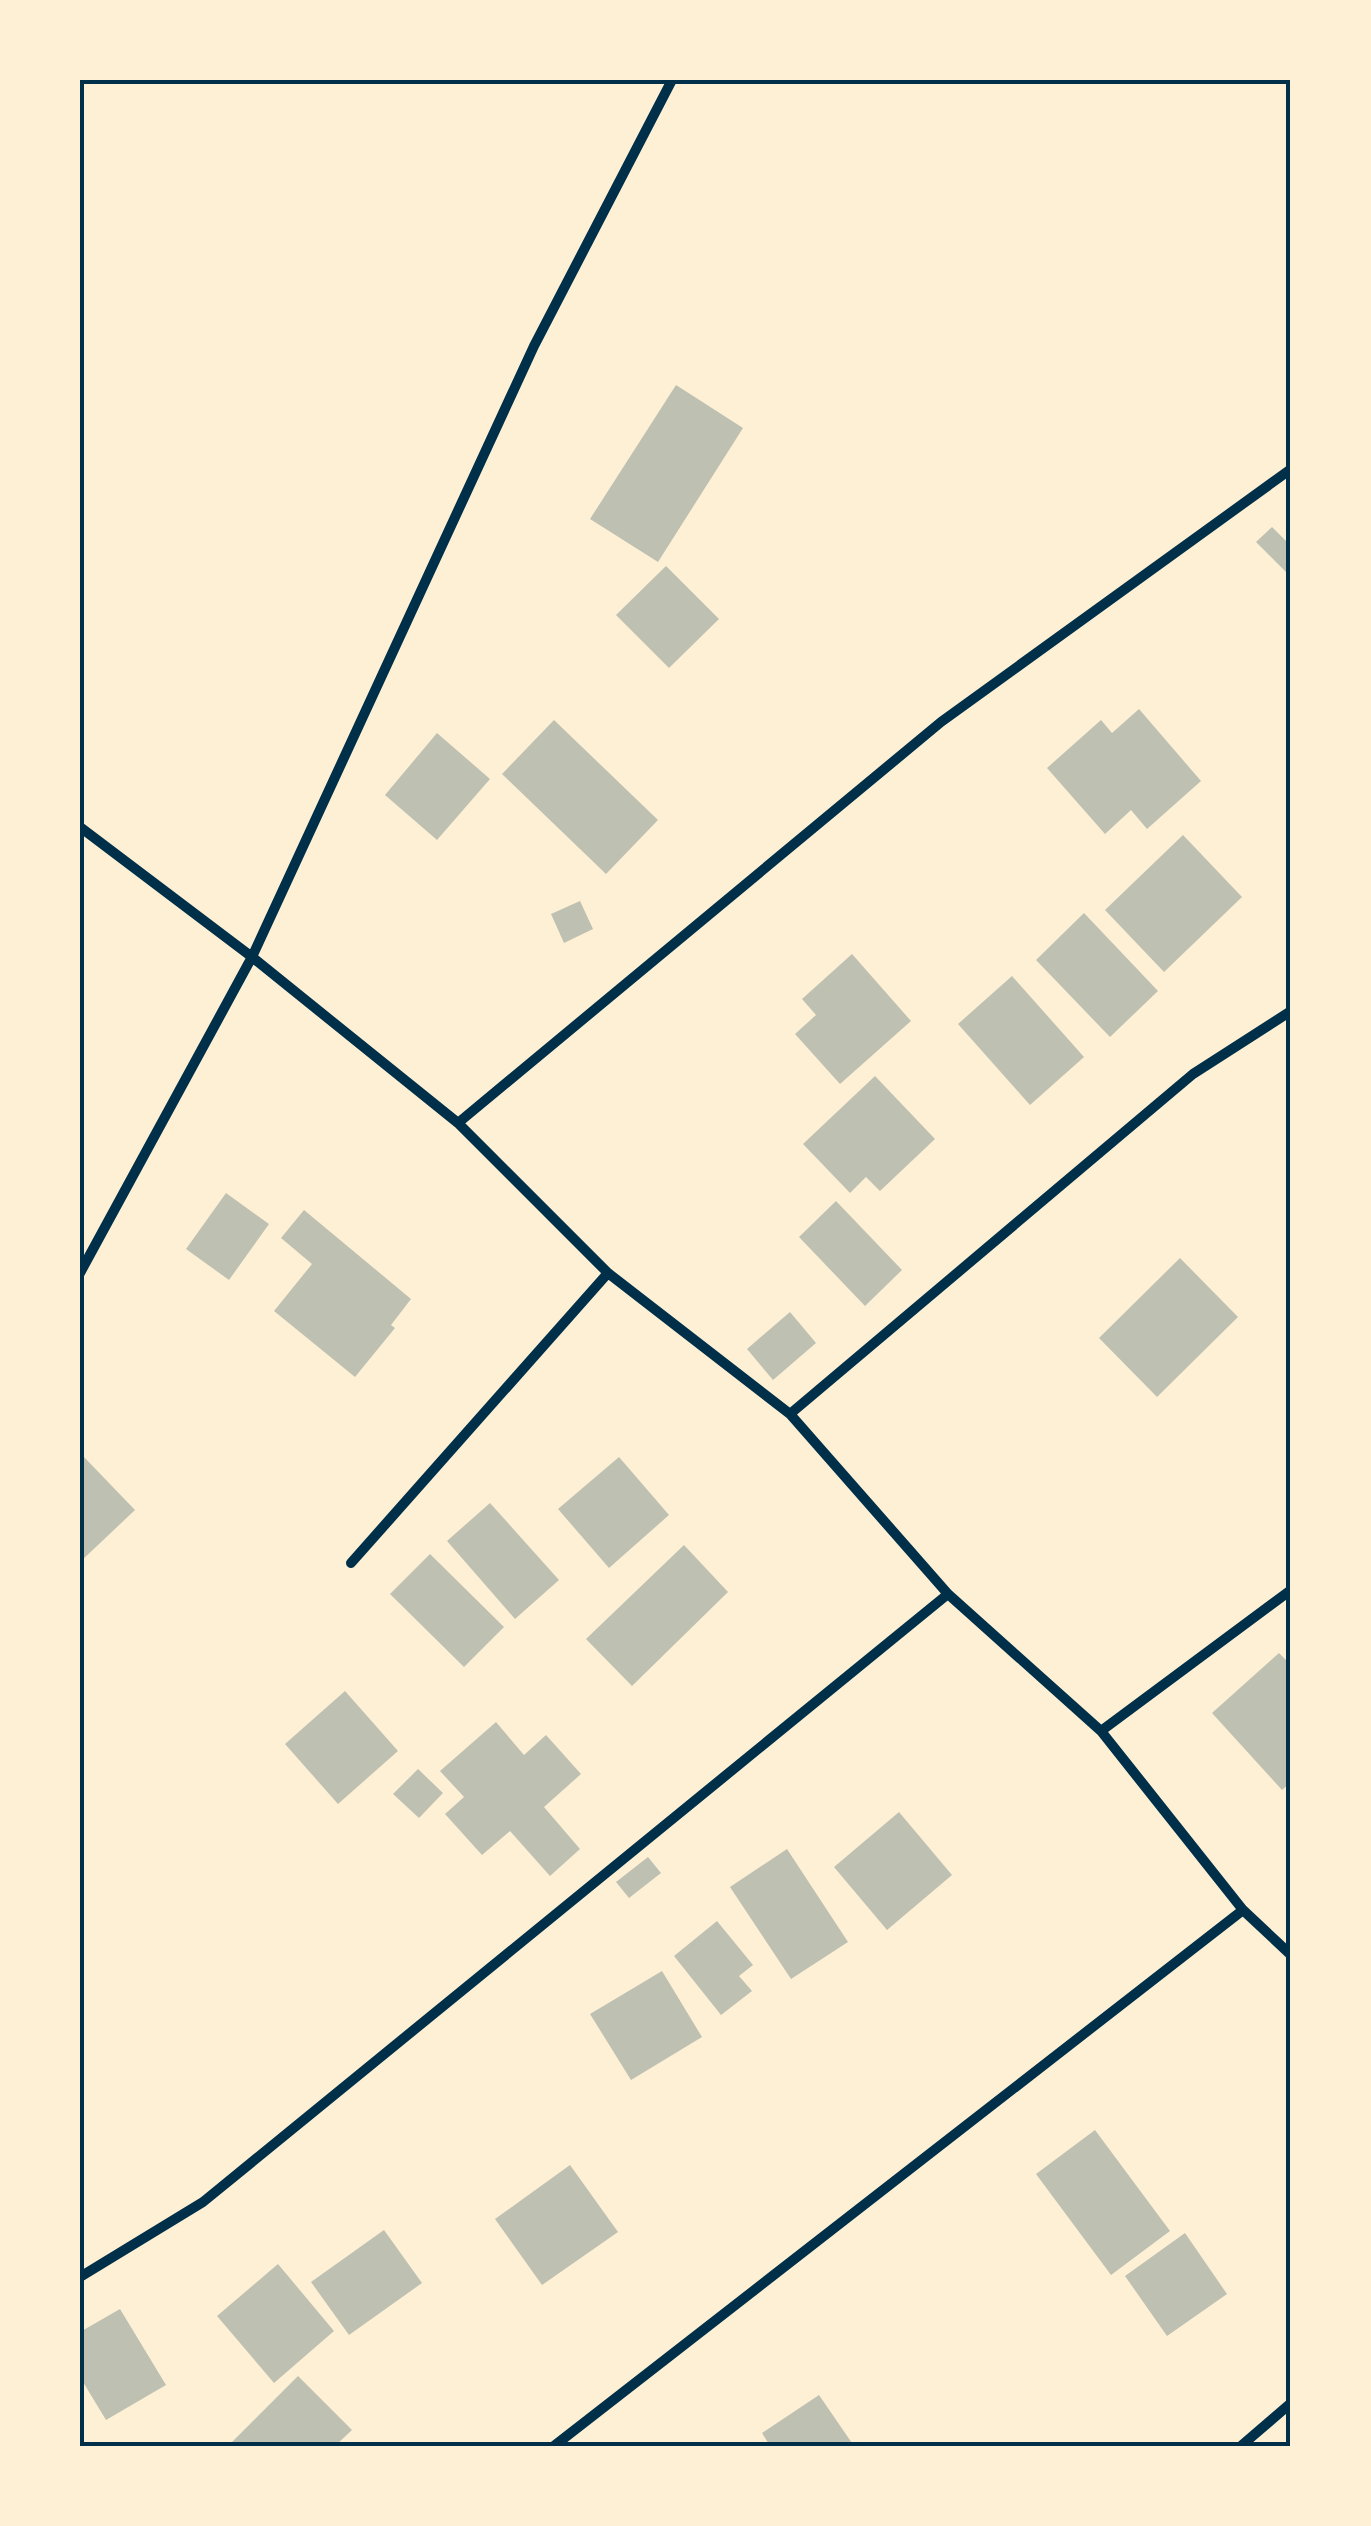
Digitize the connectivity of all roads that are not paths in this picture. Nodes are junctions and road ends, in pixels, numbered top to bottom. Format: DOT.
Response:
graph roads {
  1 [pos="672,80"];
  2 [pos="1291,469"];
  3 [pos="80,827"];
  4 [pos="252,956"];
  5 [pos="1291,1010"];
  6 [pos="458,1123"];
  7 [pos="80,1273"];
  8 [pos="608,1273"];
  9 [pos="790,1414"];
  10 [pos="351,1563"];
  11 [pos="1291,1590"];
  12 [pos="948,1594"];
  13 [pos="1101,1731"];
  14 [pos="1242,1910"];
  15 [pos="1291,1955"];
  16 [pos="80,2277"];
  17 [pos="1291,2403"];
  18 [pos="554,2446"];
  19 [pos="1241,2446"];
  1 -- 4 [label="street"];
  2 -- 6 [label="street"];
  3 -- 4 [label="street"];
  4 -- 6 [label="street"];
  4 -- 7 [label="street"];
  5 -- 9 [label="street"];
  6 -- 8 [label="street"];
  8 -- 9 [label="street"];
  8 -- 10 [label="street"];
  9 -- 12 [label="street"];
  11 -- 13 [label="street"];
  12 -- 13 [label="street"];
  12 -- 16 [label="street"];
  13 -- 14 [label="street"];
  14 -- 15 [label="street"];
  14 -- 18 [label="street"];
  17 -- 19 [label="street"];
}
